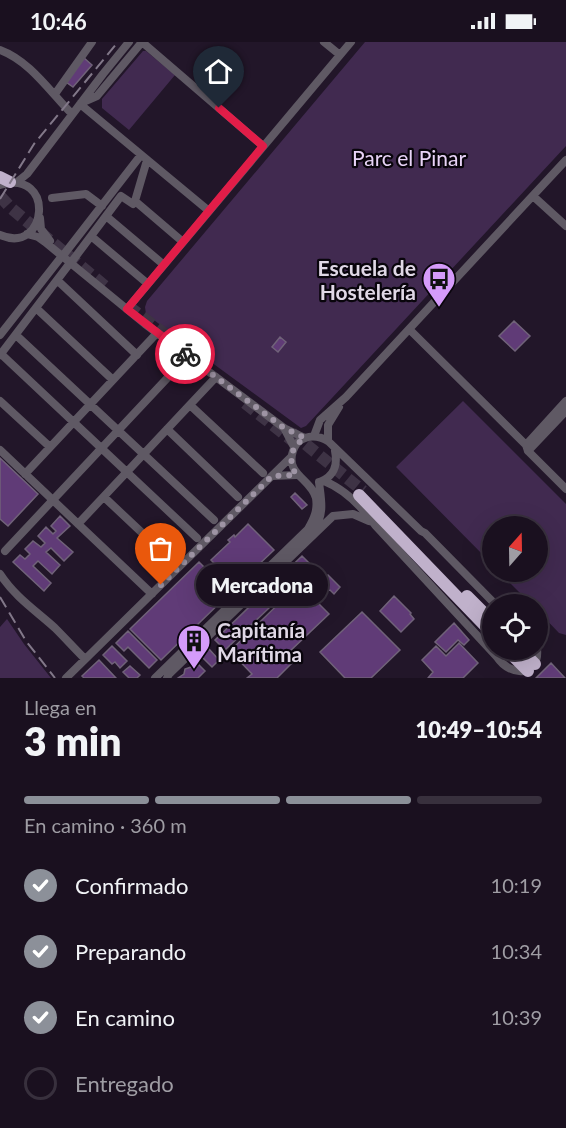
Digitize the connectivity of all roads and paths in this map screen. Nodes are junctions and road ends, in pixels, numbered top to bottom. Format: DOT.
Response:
graph roads {
  1 [pos="92,42"];
  2 [pos="129,42"];
  3 [pos="142,42"];
  4 [pos="324,42"];
  5 [pos="351,42"];
  6 [pos="0,50"];
  7 [pos="340,55"];
  8 [pos="55,94"];
  9 [pos="80,104"];
  10 [pos="72,114"];
  11 [pos="263,146"];
  12 [pos="144,158"];
  13 [pos="566,160"];
  14 [pos="34,164"];
  15 [pos="7,181"];
  16 [pos="32,190"];
  17 [pos="533,196"];
  18 [pos="52,198"];
  19 [pos="135,201"];
  20 [pos="102,206"];
  21 [pos="209,211"];
  22 [pos="106,216"];
  23 [pos="39,217"];
  24 [pos="91,219"];
  25 [pos="566,225"];
  26 [pos="99,226"];
  27 [pos="27,234"];
  28 [pos="91,236"];
  29 [pos="2,237"];
  30 [pos="183,242"];
  31 [pos="63,254"];
  32 [pos="71,261"];
  33 [pos="164,265"];
  34 [pos="57,280"];
  35 [pos="148,284"];
  36 [pos="38,287"];
  37 [pos="47,294"];
  38 [pos="36,308"];
  39 [pos="127,309"];
  40 [pos="17,314"];
  41 [pos="26,322"];
  42 [pos="409,328"];
  43 [pos="158,333"];
  44 [pos="0,335"];
  45 [pos="16,335"];
  46 [pos="137,354"];
  47 [pos="0,355"];
  48 [pos="188,356"];
  49 [pos="216,377"];
  50 [pos="113,380"];
  51 [pos="346,397"];
  52 [pos="0,400"];
  53 [pos="566,401"];
  54 [pos="90,405"];
  55 [pos="190,405"];
  56 [pos="566,411"];
  57 [pos="73,423"];
  58 [pos="284,428"];
  59 [pos="168,429"];
  60 [pos="118,431"];
  61 [pos="314,436"];
  62 [pos="305,438"];
  63 [pos="328,441"];
  64 [pos="50,447"];
  65 [pos="294,447"];
  66 [pos="101,448"];
  67 [pos="527,448"];
  68 [pos="0,450"];
  69 [pos="335,450"];
  70 [pos="144,455"];
  71 [pos="291,458"];
  72 [pos="337,462"];
  73 [pos="351,465"];
  74 [pos="127,473"];
  75 [pos="263,473"];
  76 [pos="25,474"];
  77 [pos="296,475"];
  78 [pos="272,476"];
  79 [pos="321,481"];
  80 [pos="306,482"];
  81 [pos="566,489"];
  82 [pos="238,496"];
  83 [pos="104,497"];
  84 [pos="53,500"];
  85 [pos="214,520"];
  86 [pos="78,524"];
  87 [pos="375,525"];
  88 [pos="196,538"];
  89 [pos="307,540"];
  90 [pos="5,551"];
  91 [pos="172,561"];
  92 [pos="0,574"];
  93 [pos="152,594"];
  94 [pos="485,594"];
  95 [pos="482,611"];
  96 [pos="482,622"];
  97 [pos="482,633"];
  98 [pos="82,656"];
  99 [pos="517,660"];
  100 [pos="527,660"];
  101 [pos="533,660"];
  102 [pos="531,667"];
  103 [pos="66,678"];
  104 [pos="155,678"];
  105 [pos="167,678"];
  1 -- 8 [label="street"];
  2 -- 9 [label="street"];
  3 -- 9 [label="street"];
  3 -- 11 [label="street"];
  4 -- 7 [label="street"];
  5 -- 7 [label="street"];
  6 -- 8 [label="street"];
  7 -- 11 [label="street"];
  8 -- 10 [label="street"];
  9 -- 10 [label="street"];
  9 -- 12 [label="street"];
  10 -- 14 [label="street"];
  11 -- 21 [label="street"];
  12 -- 19 [label="street"];
  12 -- 20 [label="street"];
  12 -- 21 [label="street"];
  13 -- 17 [label="street"];
  14 -- 15 [label="street"];
  14 -- 16 [label="street"];
  15 -- 16 [label="street"];
  16 -- 23 [label="street"];
  17 -- 25 [label="street"];
  17 -- 42 [label="street"];
  18 -- 20 [label="street"];
  19 -- 22 [label="street"];
  19 -- 30 [label="street"];
  20 -- 24 [label="street"];
  21 -- 30 [label="street"];
  22 -- 26 [label="street"];
  22 -- 33 [label="street"];
  23 -- 27 [label="street"];
  23 -- 31 [label="street"];
  24 -- 26 [label="street"];
  24 -- 31 [label="street"];
  26 -- 28 [label="street"];
  27 -- 29 [label="street"];
  27 -- 31 [label="street"];
  28 -- 32 [label="street"];
  28 -- 35 [label="street"];
  30 -- 33 [label="street"];
  31 -- 32 [label="street"];
  31 -- 36 [label="street"];
  32 -- 34 [label="street"];
  32 -- 39 [label="street"];
  33 -- 35 [label="street"];
  34 -- 37 [label="street"];
  34 -- 46 [label="street"];
  35 -- 39 [label="street"];
  36 -- 37 [label="street"];
  36 -- 40 [label="street"];
  37 -- 38 [label="street"];
  38 -- 41 [label="street"];
  38 -- 50 [label="street"];
  39 -- 43 [label="street"];
  40 -- 41 [label="street"];
  40 -- 44 [label="street"];
  41 -- 45 [label="street"];
  42 -- 51 [label="street"];
  42 -- 67 [label="street"];
  43 -- 46 [label="street"];
  43 -- 48 [label="street"];
  45 -- 47 [label="street"];
  45 -- 54 [label="street"];
  46 -- 50 [label="street"];
  47 -- 57 [label="street"];
  48 -- 49 [label="street"];
  48 -- 60 [label="street"];
  49 -- 55 [label="street"];
  49 -- 58 [label="street"];
  50 -- 54 [label="street"];
  51 -- 61 [label="street"];
  51 -- 63 [label="street"];
  52 -- 64 [label="street"];
  53 -- 67 [label="street"];
  54 -- 57 [label="street"];
  54 -- 60 [label="street"];
  55 -- 59 [label="street"];
  55 -- 75 [label="street"];
  56 -- 67 [label="street"];
  57 -- 64 [label="street"];
  57 -- 66 [label="street"];
  58 -- 62 [label="street"];
  58 -- 65 [label="street"];
  59 -- 70 [label="street"];
  59 -- 82 [label="street"];
  60 -- 66 [label="street"];
  60 -- 70 [label="street"];
  61 -- 62 [label="street"];
  61 -- 63 [label="street"];
  62 -- 65 [label="street"];
  63 -- 69 [label="street"];
  64 -- 76 [label="street"];
  65 -- 71 [label="street"];
  66 -- 74 [label="street"];
  66 -- 84 [label="street"];
  67 -- 81 [label="street"];
  68 -- 76 [label="street"];
  69 -- 72 [label="street"];
  69 -- 73 [label="street"];
  70 -- 74 [label="street"];
  70 -- 85 [label="street"];
  71 -- 77 [label="street"];
  71 -- 78 [label="street"];
  72 -- 73 [label="street"];
  72 -- 79 [label="street"];
  73 -- 94 [label="street"];
  74 -- 83 [label="street"];
  74 -- 88 [label="street"];
  76 -- 84 [label="street"];
  77 -- 78 [label="street"];
  77 -- 80 [label="street"];
  78 -- 93 [label="street"];
  79 -- 80 [label="street"];
  79 -- 87 [label="street"];
  79 -- 89 [label="street"];
  80 -- 104 [label="street"];
  83 -- 86 [label="street"];
  83 -- 91 [label="street"];
  84 -- 86 [label="street"];
  84 -- 90 [label="street"];
  86 -- 93 [label="street"];
  87 -- 89 [label="street"];
  87 -- 97 [label="street"];
  89 -- 105 [label="street"];
  92 -- 98 [label="street"];
  93 -- 98 [label="street"];
  95 -- 96 [label="highway"];
  98 -- 103 [label="street"];
  99 -- 102 [label="highway"];
  100 -- 102 [label="highway"];
  101 -- 102 [label="street"];
}
